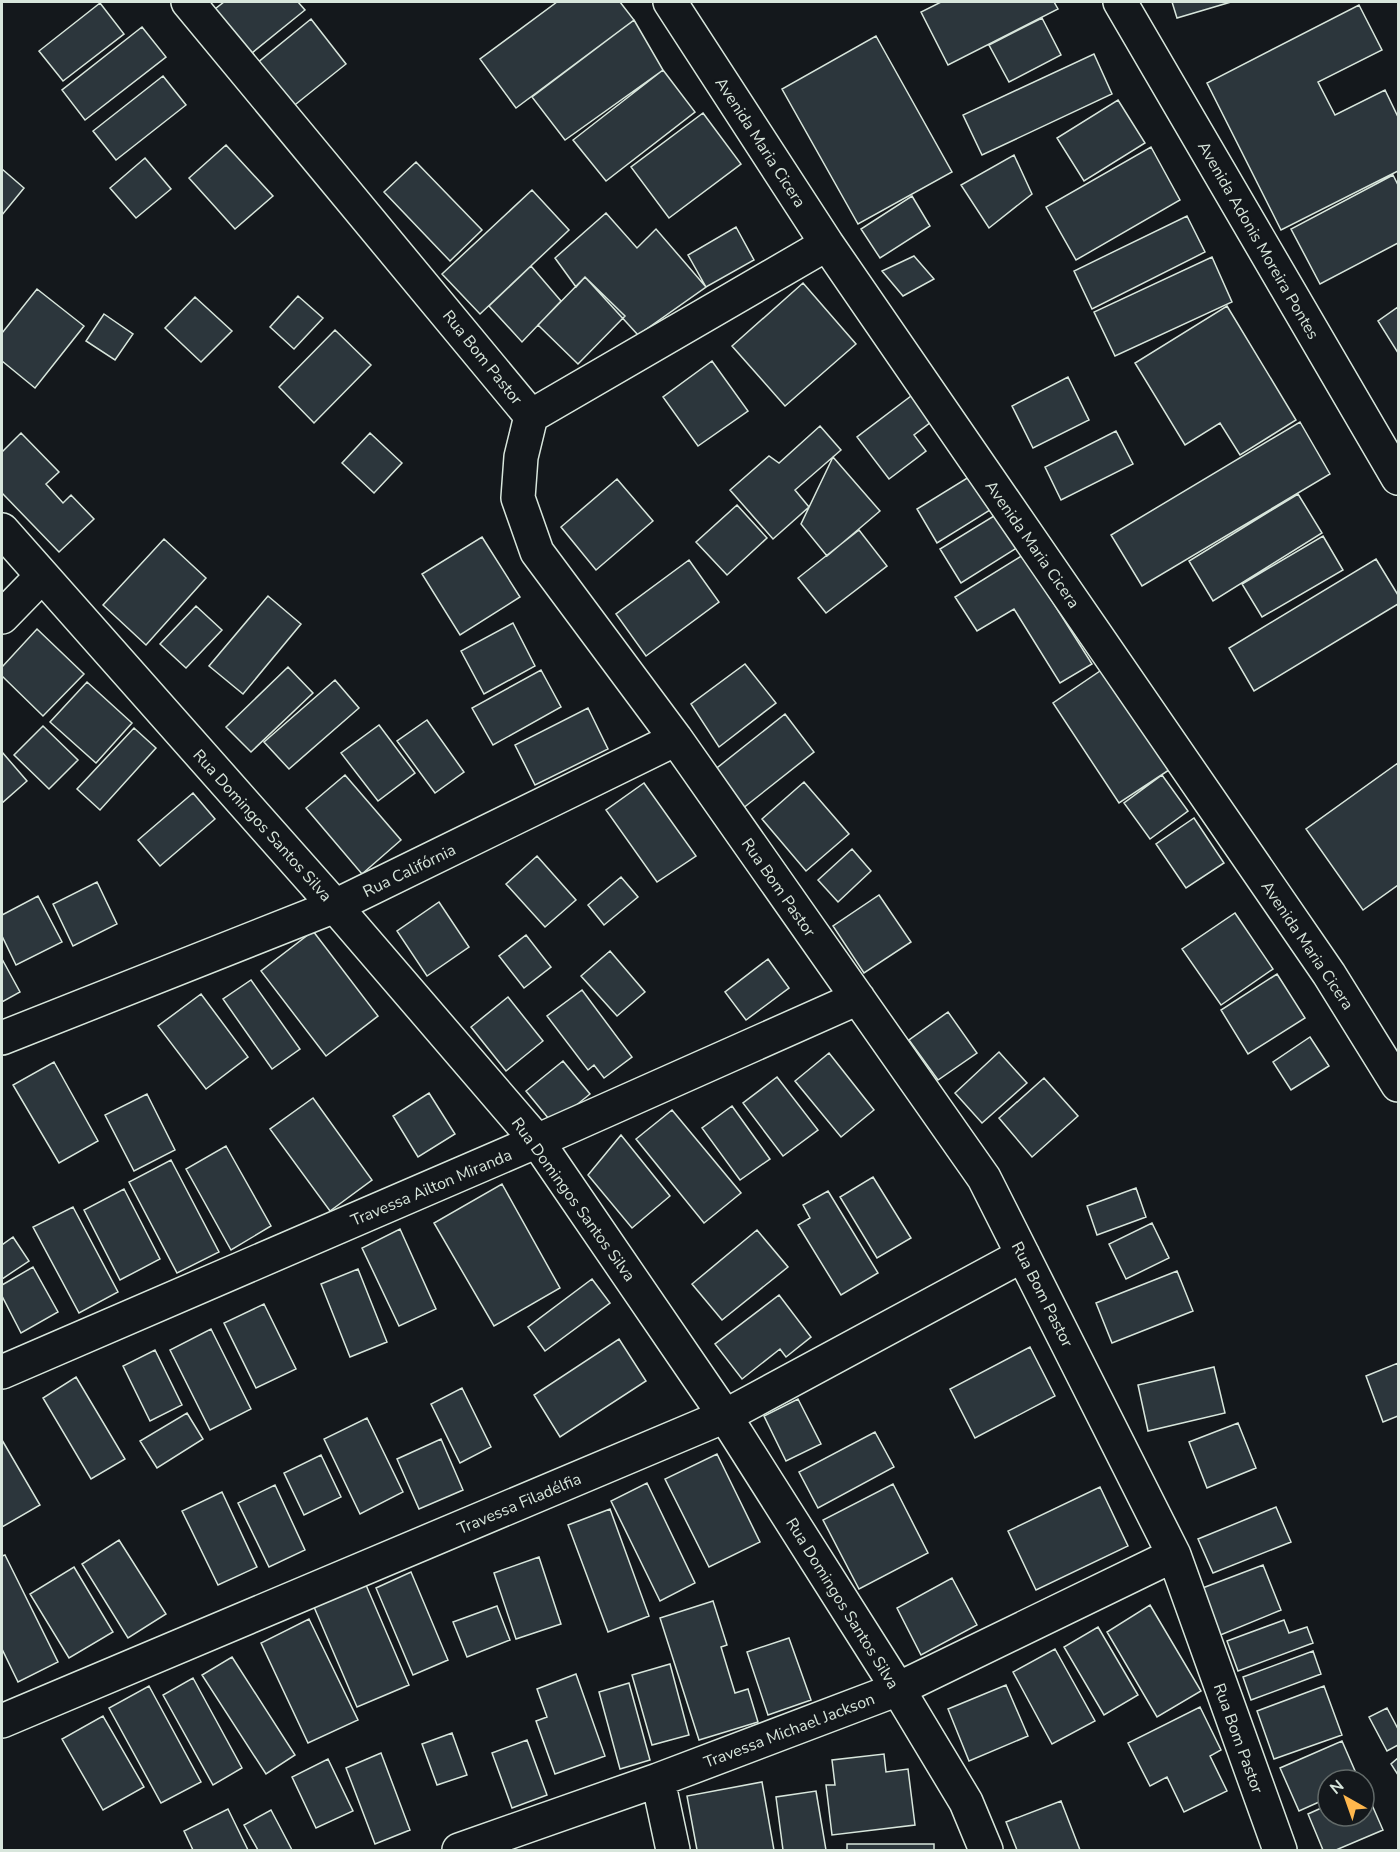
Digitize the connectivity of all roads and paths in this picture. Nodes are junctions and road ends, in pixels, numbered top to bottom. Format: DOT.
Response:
graph roads {
  1 [pos="188,2"];
  2 [pos="670,2"];
  3 [pos="1120,2"];
  4 [pos="827,244"];
  5 [pos="531,416"];
  6 [pos="1398,478"];
  7 [pos="2,530"];
  8 [pos="42,576"];
  9 [pos="2,617"];
  10 [pos="676,739"];
  11 [pos="335,906"];
  12 [pos="858,998"];
  13 [pos="2,1038"];
  14 [pos="1398,1085"];
  15 [pos="537,1141"];
  16 [pos="1023,1254"];
  17 [pos="2,1372"];
  18 [pos="725,1416"];
  19 [pos="1174,1555"];
  20 [pos="898,1689"];
  21 [pos="2,1721"];
  22 [pos="658,1780"];
  23 [pos="459,1851"];
  24 [pos="673,1851"];
  25 [pos="986,1851"];
  26 [pos="1280,1851"];
  1 -- 5 [label="street, Rua Bom Pastor"];
  2 -- 4 [label="street, Avenida Maria Cicera"];
  3 -- 6 [label="street, Avenida Adonis Moreira Pontes"];
  4 -- 5 [label="street"];
  4 -- 14 [label="street, Avenida Maria Cicera"];
  5 -- 10 [label="street, Rua Bom Pastor"];
  7 -- 8 [label="street, Rua Domingos Santos Silva"];
  8 -- 9 [label="street"];
  8 -- 11 [label="street, Rua Domingos Santos Silva"];
  10 -- 11 [label="street, Rua Califórnia"];
  10 -- 12 [label="street, Rua Bom Pastor"];
  11 -- 13 [label="street, Rua Califórnia"];
  11 -- 15 [label="street, Rua Domingos Santos Silva"];
  12 -- 15 [label="street, Travessa Ailton Miranda"];
  12 -- 16 [label="street, Rua Bom Pastor"];
  15 -- 17 [label="street, Travessa Ailton Miranda"];
  15 -- 18 [label="street, Rua Domingos Santos Silva"];
  16 -- 18 [label="street, Travessa Filadélfia"];
  16 -- 19 [label="street, Rua Bom Pastor"];
  18 -- 20 [label="street, Rua Domingos Santos Silva"];
  18 -- 21 [label="street, Travessa Filadélfia"];
  19 -- 20 [label="street, Travessa Michael Jackson"];
  19 -- 26 [label="street, Rua Bom Pastor"];
  20 -- 22 [label="street, Travessa Michael Jackson"];
  20 -- 25 [label="street, Rua Domingos Santos Silva"];
  22 -- 23 [label="street, Travessa Michael Jackson"];
  22 -- 24 [label="street"];
}
